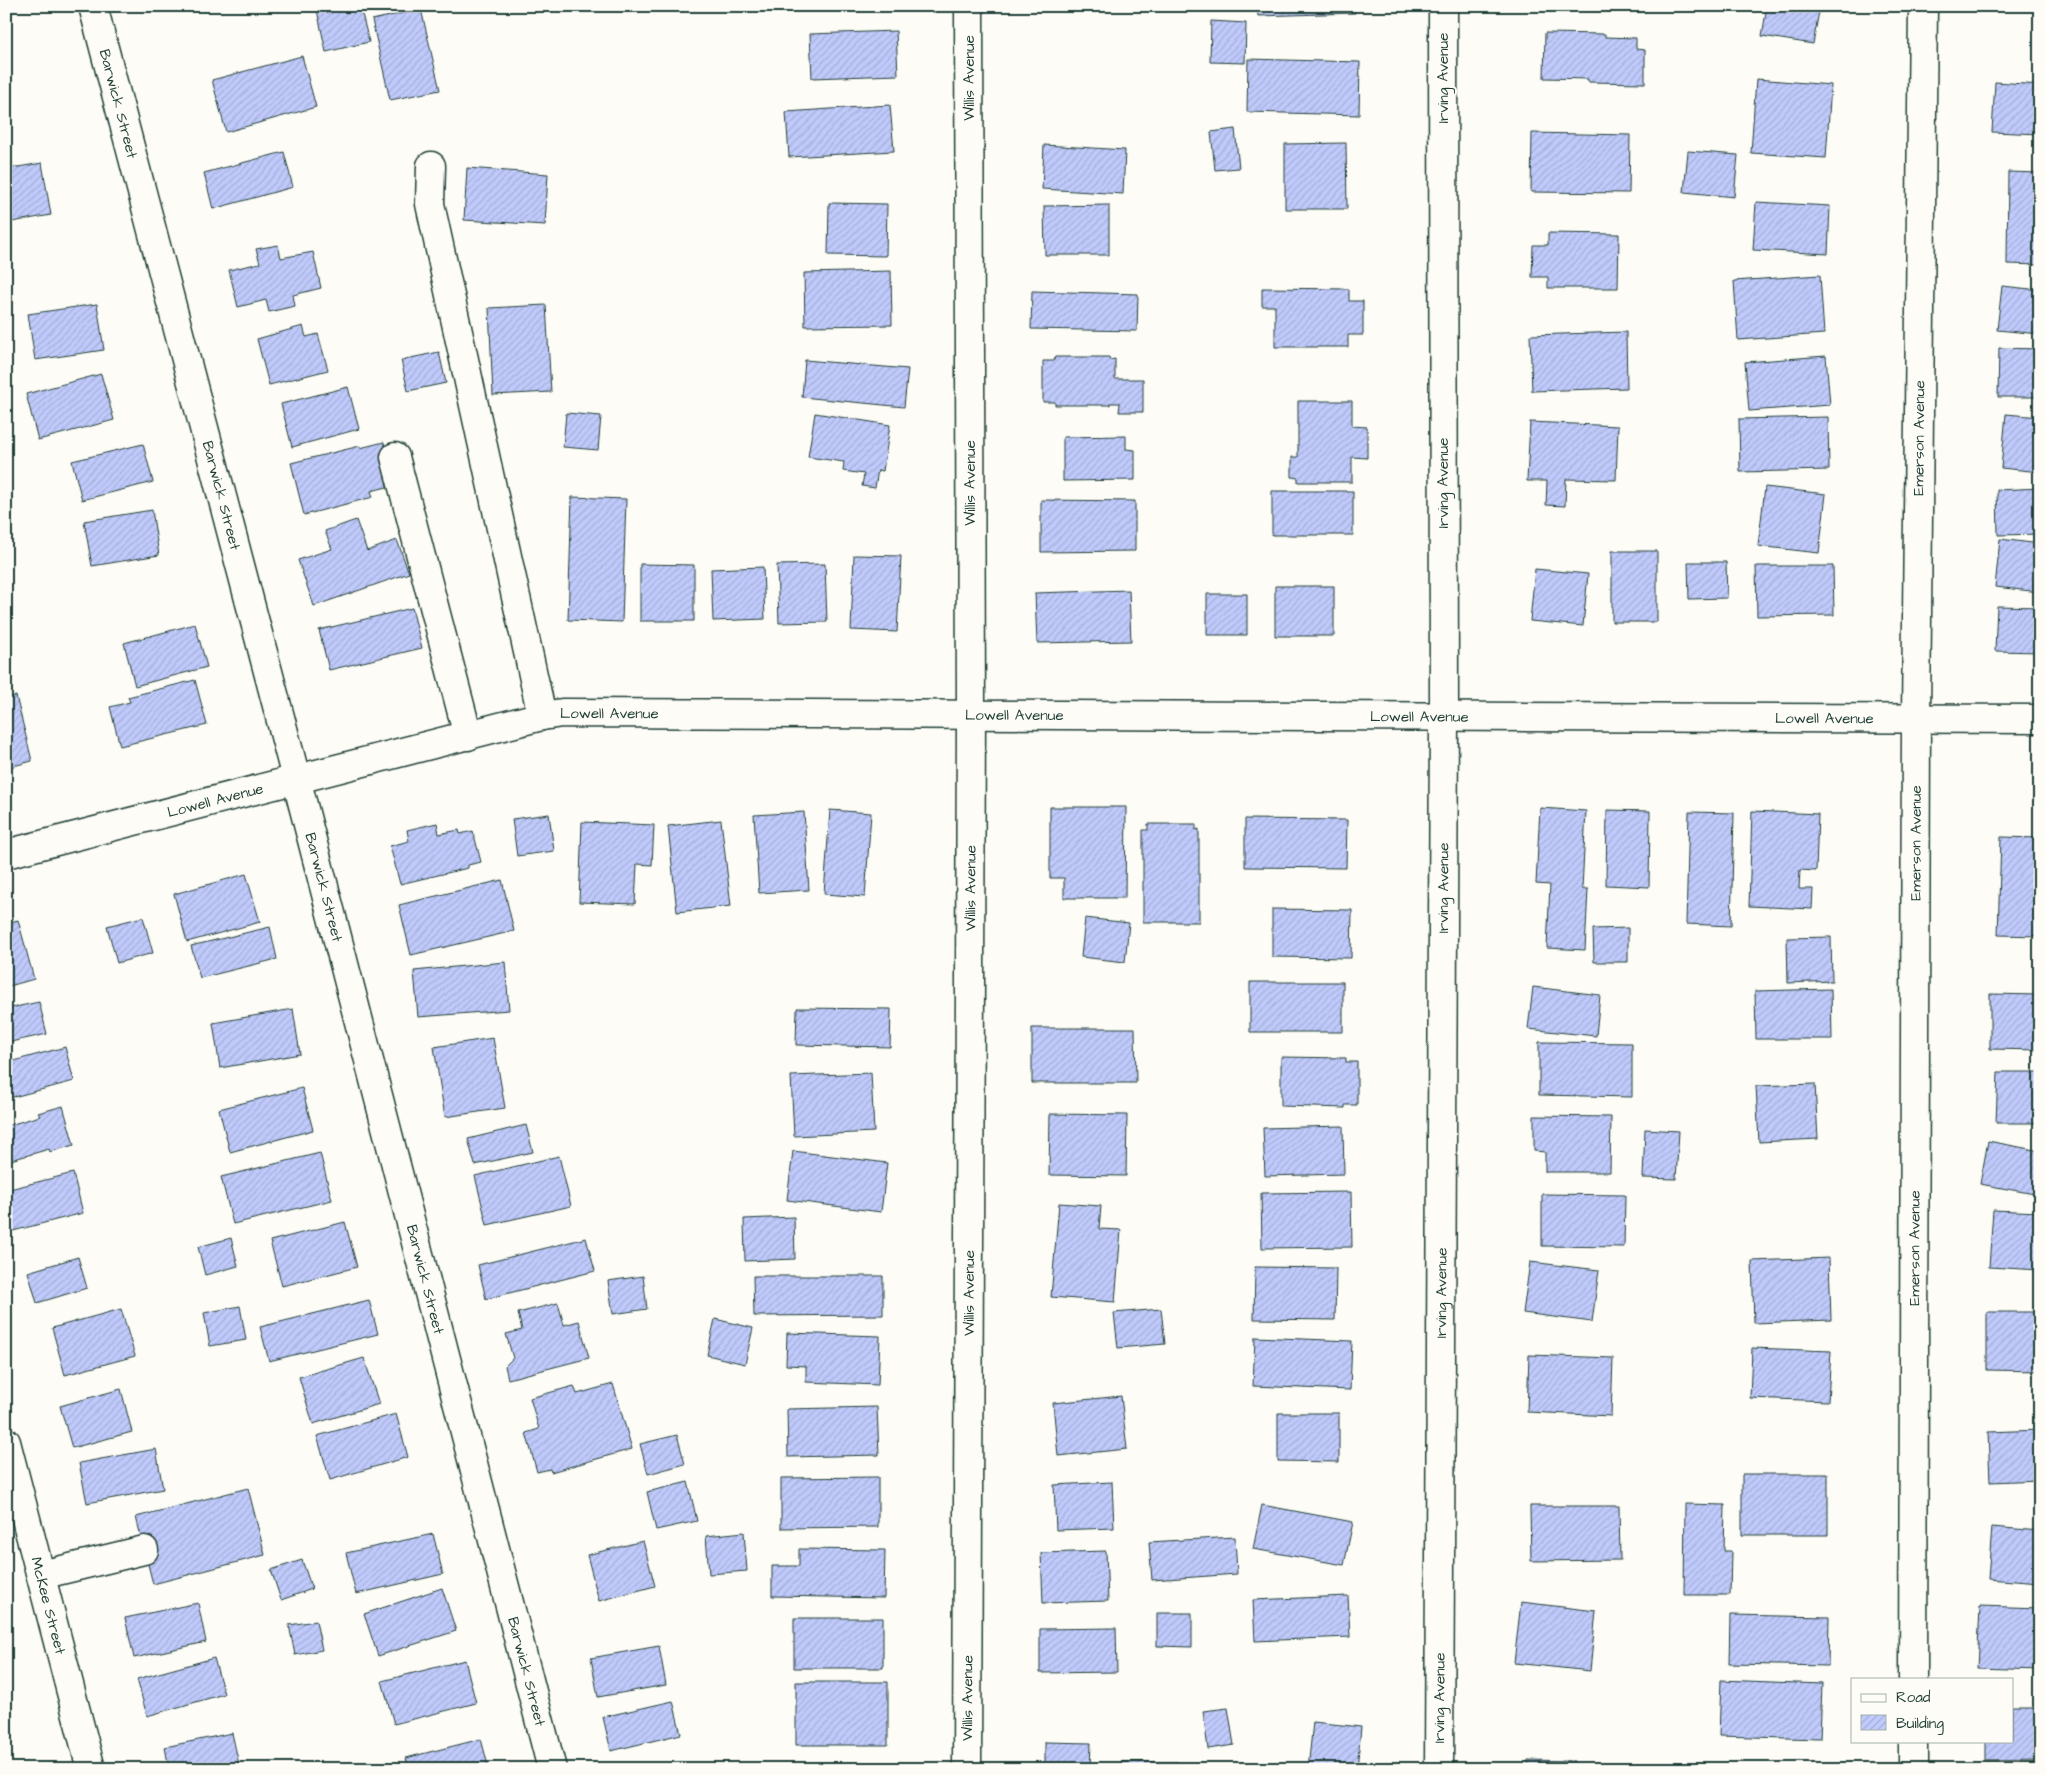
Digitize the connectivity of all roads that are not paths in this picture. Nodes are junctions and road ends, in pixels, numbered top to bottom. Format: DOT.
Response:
graph roads {
  1 [pos="93,6"];
  2 [pos="969,6"];
  3 [pos="1443,6"];
  4 [pos="1923,6"];
  5 [pos="431,166"];
  6 [pos="395,456"];
  7 [pos="972,714"];
  8 [pos="542,716"];
  9 [pos="1444,717"];
  10 [pos="1916,718"];
  11 [pos="2040,719"];
  12 [pos="468,736"];
  13 [pos="296,778"];
  14 [pos="6,854"];
  15 [pos="6,1442"];
  16 [pos="144,1550"];
  17 [pos="41,1575"];
  18 [pos="1913,1678"];
  19 [pos="1913,1742"];
  20 [pos="91,1769"];
  21 [pos="552,1769"];
  22 [pos="967,1769"];
  23 [pos="1439,1769"];
  24 [pos="1913,1769"];
  1 -- 13 [label="street, Barwick Street"];
  2 -- 7 [label="street, Willis Avenue"];
  3 -- 9 [label="street, Irving Avenue"];
  4 -- 10 [label="street, Emerson Avenue"];
  5 -- 8 [label="street"];
  6 -- 12 [label="street"];
  7 -- 8 [label="street, Lowell Avenue"];
  7 -- 9 [label="street, Lowell Avenue"];
  7 -- 22 [label="street, Willis Avenue"];
  8 -- 12 [label="street, Lowell Avenue"];
  9 -- 10 [label="street, Lowell Avenue"];
  9 -- 23 [label="street, Irving Avenue"];
  10 -- 11 [label="street, Lowell Avenue"];
  10 -- 18 [label="street, Emerson Avenue"];
  12 -- 13 [label="street, Lowell Avenue"];
  13 -- 14 [label="street, Lowell Avenue"];
  13 -- 21 [label="street, Barwick Street"];
  15 -- 17 [label="street, McKee Street"];
  16 -- 17 [label="street"];
  17 -- 20 [label="street, McKee Street"];
  19 -- 24 [label="street"];
}
